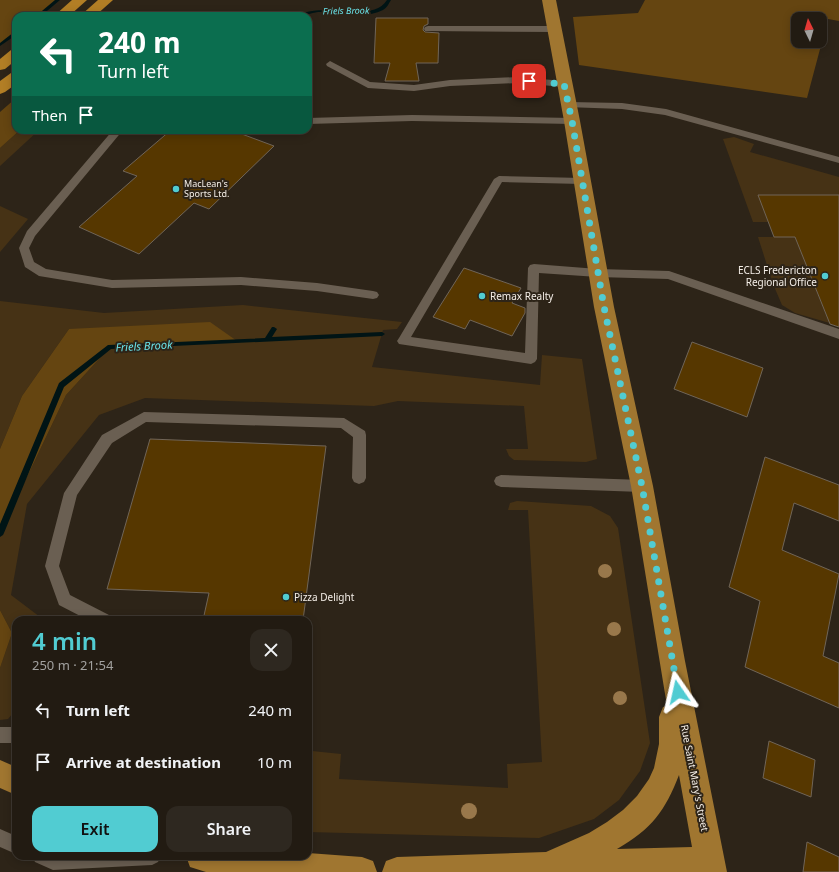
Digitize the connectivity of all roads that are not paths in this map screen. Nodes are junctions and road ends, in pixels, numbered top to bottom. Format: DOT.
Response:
graph roads {
  1 [pos="80,0"];
  2 [pos="106,0"];
  3 [pos="549,0"];
  4 [pos="66,12"];
  5 [pos="92,12"];
  6 [pos="428,29"];
  7 [pos="555,29"];
  8 [pos="12,56"];
  9 [pos="330,64"];
  10 [pos="0,66"];
  11 [pos="12,79"];
  12 [pos="564,84"];
  13 [pos="0,89"];
  14 [pos="571,113"];
  15 [pos="312,121"];
  16 [pos="115,134"];
  17 [pos="839,160"];
  18 [pos="582,181"];
  19 [pos="598,273"];
  20 [pos="373,295"];
  21 [pos="839,334"];
  22 [pos="358,478"];
  23 [pos="501,481"];
  24 [pos="642,486"];
  25 [pos="96,616"];
  26 [pos="672,661"];
  27 [pos="0,735"];
  28 [pos="12,735"];
  29 [pos="0,774"];
  30 [pos="12,779"];
  31 [pos="0,838"];
  32 [pos="12,843"];
  33 [pos="49,860"];
  34 [pos="86,860"];
  35 [pos="240,860"];
  36 [pos="711,867"];
  37 [pos="555,869"];
  38 [pos="362,872"];
  39 [pos="397,872"];
  1 -- 4 [label="highway"];
  2 -- 5 [label="highway"];
  3 -- 7 [label="main road, Rue Saint Mary's Street"];
  6 -- 7 [label="lane"];
  7 -- 12 [label="main road, Rue Saint Mary's Street"];
  8 -- 10 [label="highway"];
  9 -- 12 [label="lane"];
  11 -- 13 [label="highway"];
  12 -- 14 [label="main road, Rue Saint Mary's Street"];
  14 -- 15 [label="lane"];
  14 -- 17 [label="lane"];
  14 -- 18 [label="main road, Rue Saint Mary's Street"];
  16 -- 20 [label="lane"];
  18 -- 19 [label="main road, Rue Saint Mary's Street"];
  18 -- 19 [label="lane"];
  19 -- 21 [label="lane"];
  19 -- 24 [label="main road, Rue Saint Mary's Street"];
  22 -- 25 [label="lane"];
  23 -- 24 [label="lane"];
  24 -- 26 [label="main road, Rue Saint Mary's Street"];
  26 -- 36 [label="main road, Rue Saint Mary's Street"];
  26 -- 37 [label="main road"];
  27 -- 28 [label="lane"];
  29 -- 30 [label="main road"];
  31 -- 32 [label="lane"];
  33 -- 34 [label="lane"];
  35 -- 38 [label="main road"];
  36 -- 37 [label="main road"];
  37 -- 39 [label="main road"];
}
